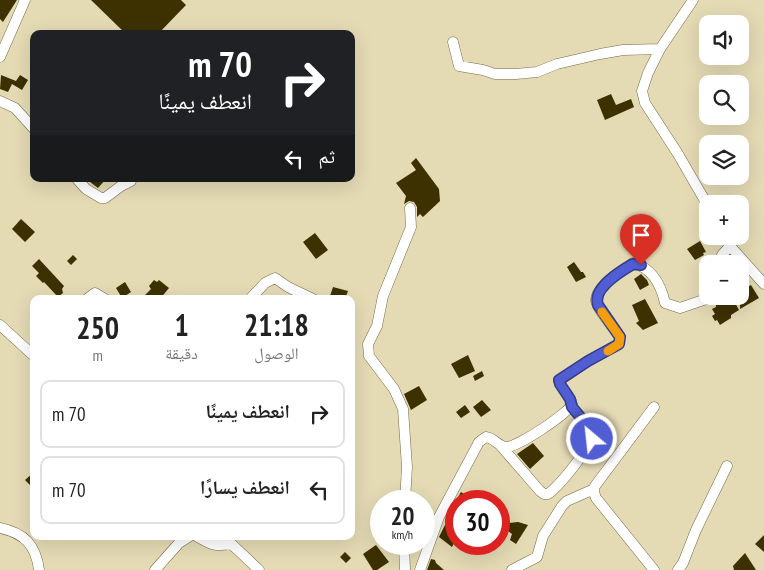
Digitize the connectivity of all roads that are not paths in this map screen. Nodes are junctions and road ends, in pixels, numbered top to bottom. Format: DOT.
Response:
graph roads {
  1 [pos="25,0"];
  2 [pos="693,0"];
  3 [pos="453,42"];
  4 [pos="1,49"];
  5 [pos="660,49"];
  6 [pos="0,101"];
  7 [pos="30,125"];
  8 [pos="79,182"];
  9 [pos="131,182"];
  10 [pos="702,195"];
  11 [pos="410,208"];
  12 [pos="730,246"];
  13 [pos="722,255"];
  14 [pos="764,284"];
  15 [pos="254,295"];
  16 [pos="305,295"];
  17 [pos="699,301"];
  18 [pos="0,325"];
  19 [pos="30,348"];
  20 [pos="572,407"];
  21 [pos="654,407"];
  22 [pos="500,445"];
  23 [pos="727,466"];
  24 [pos="594,489"];
  25 [pos="406,490"];
  26 [pos="0,528"];
  27 [pos="184,540"];
  28 [pos="203,540"];
  29 [pos="227,540"];
  30 [pos="404,555"];
  31 [pos="39,570"];
  32 [pos="154,570"];
  33 [pos="259,570"];
  34 [pos="405,570"];
  35 [pos="420,570"];
  36 [pos="512,570"];
  37 [pos="654,570"];
  38 [pos="678,570"];
  1 -- 4 [label="street"];
  2 -- 5 [label="street"];
  3 -- 5 [label="street"];
  5 -- 10 [label="street"];
  6 -- 7 [label="street"];
  8 -- 9 [label="street"];
  11 -- 25 [label="street"];
  12 -- 13 [label="street"];
  12 -- 14 [label="street"];
  15 -- 16 [label="street"];
  17 -- 20 [label="street"];
  18 -- 19 [label="street"];
  20 -- 22 [label="street"];
  20 -- 22 [label="street"];
  21 -- 24 [label="street"];
  22 -- 35 [label="street"];
  23 -- 38 [label="street"];
  24 -- 36 [label="street"];
  24 -- 37 [label="street"];
  26 -- 31 [label="street"];
  27 -- 32 [label="street"];
  28 -- 29 [label="street"];
  29 -- 33 [label="street"];
  30 -- 34 [label="street"];
}
